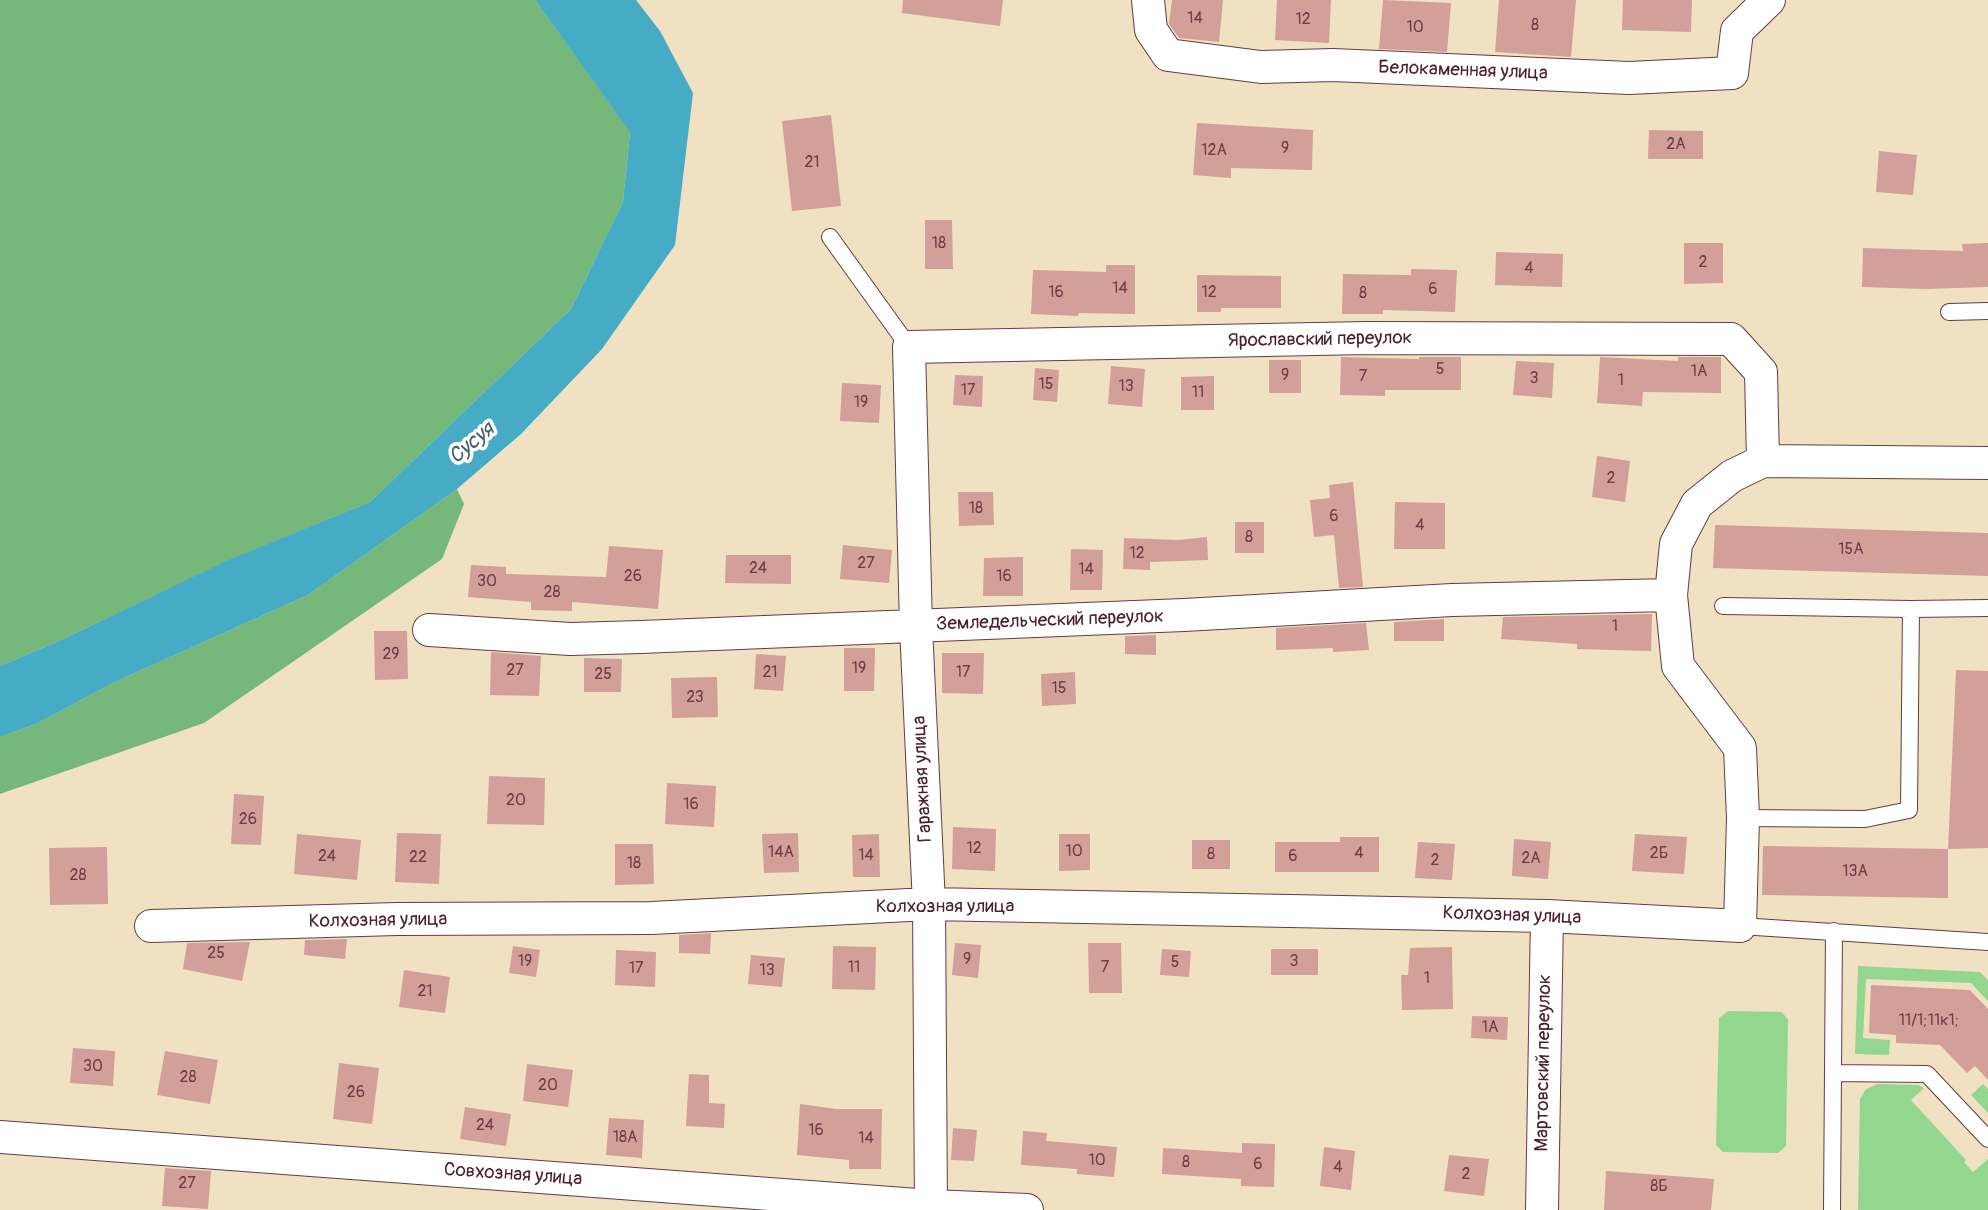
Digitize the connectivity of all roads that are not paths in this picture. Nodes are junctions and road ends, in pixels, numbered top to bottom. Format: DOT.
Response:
graph roads {
  1 [pos="1149,0"];
  2 [pos="1769,0"];
  3 [pos="831,237"];
  4 [pos="1988,311"];
  5 [pos="1949,312"];
  6 [pos="908,347"];
  7 [pos="1763,461"];
  8 [pos="1988,463"];
  9 [pos="1671,595"];
  10 [pos="1723,606"];
  11 [pos="1988,608"];
  12 [pos="1911,610"];
  13 [pos="916,627"];
  14 [pos="429,630"];
  15 [pos="1744,818"];
  16 [pos="929,904"];
  17 [pos="1547,916"];
  18 [pos="151,926"];
  19 [pos="1740,926"];
  20 [pos="1834,931"];
  21 [pos="1988,942"];
  22 [pos="1833,1073"];
  23 [pos="0,1138"];
  24 [pos="1988,1139"];
  25 [pos="931,1208"];
  26 [pos="1027,1210"];
  27 [pos="1542,1210"];
  28 [pos="1832,1210"];
  1 -- 2 [label="street, Белокаменная улица"];
  3 -- 6 [label="lane"];
  4 -- 5 [label="lane"];
  6 -- 7 [label="street, Ярославский переулок"];
  6 -- 13 [label="street, Гаражная улица"];
  7 -- 8 [label="street"];
  7 -- 9 [label="street"];
  9 -- 13 [label="street, Земледельческий переулок"];
  9 -- 15 [label="street"];
  10 -- 12 [label="lane"];
  11 -- 12 [label="lane"];
  12 -- 15 [label="lane"];
  13 -- 14 [label="street, Земледельческий переулок"];
  13 -- 16 [label="street, Гаражная улица"];
  15 -- 19 [label="street"];
  16 -- 17 [label="street, Колхозная улица"];
  16 -- 18 [label="street, Колхозная улица"];
  16 -- 25 [label="street, Гаражная улица"];
  17 -- 19 [label="street, Колхозная улица"];
  17 -- 27 [label="street, Мартовский переулок"];
  19 -- 20 [label="lane"];
  20 -- 21 [label="lane"];
  20 -- 22 [label="lane"];
  22 -- 24 [label="lane"];
  22 -- 28 [label="lane"];
  23 -- 25 [label="street, Совхозная улица"];
  25 -- 26 [label="street, Совхозная улица"];
}
